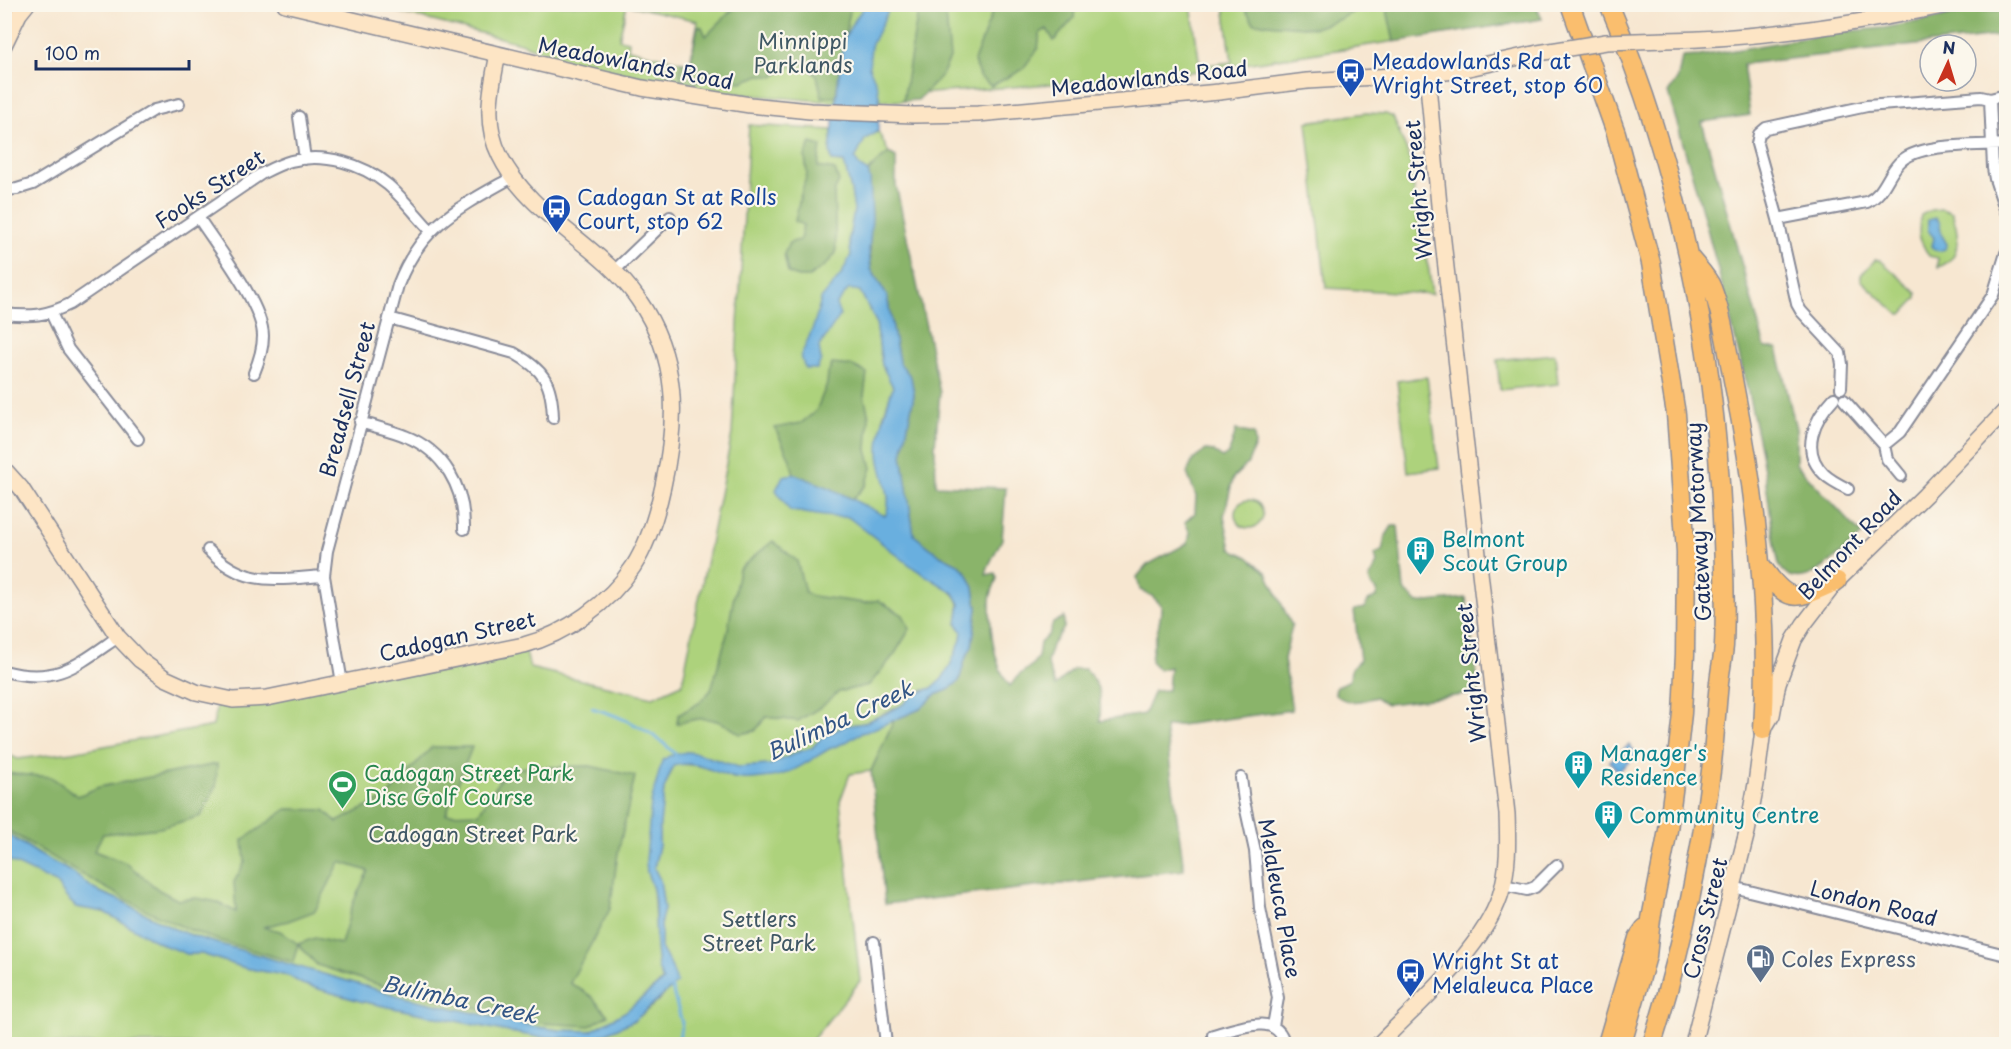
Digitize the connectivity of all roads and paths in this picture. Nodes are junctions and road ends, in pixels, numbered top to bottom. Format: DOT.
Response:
graph roads {
  1 [pos="285,4"];
  2 [pos="308,4"];
  3 [pos="1570,4"];
  4 [pos="1609,4"];
  5 [pos="1952,4"];
  6 [pos="26,5"];
  7 [pos="353,21"];
  8 [pos="4,45"];
  9 [pos="498,54"];
  10 [pos="1427,74"];
  11 [pos="2007,95"];
  12 [pos="1990,99"];
  13 [pos="179,104"];
  14 [pos="299,117"];
  15 [pos="2007,144"];
  16 [pos="1992,145"];
  17 [pos="305,159"];
  18 [pos="511,178"];
  19 [pos="4,190"];
  20 [pos="2007,212"];
  21 [pos="198,217"];
  22 [pos="670,217"];
  23 [pos="1778,219"];
  24 [pos="430,230"];
  25 [pos="2007,253"];
  26 [pos="1688,254"];
  27 [pos="614,271"];
  28 [pos="51,313"];
  29 [pos="4,314"];
  30 [pos="389,318"];
  31 [pos="254,373"];
  32 [pos="1839,399"];
  33 [pos="2007,410"];
  34 [pos="553,418"];
  35 [pos="360,422"];
  36 [pos="138,439"];
  37 [pos="1884,445"];
  38 [pos="4,470"];
  39 [pos="1901,476"];
  40 [pos="1848,489"];
  41 [pos="464,529"];
  42 [pos="208,550"];
  43 [pos="1761,565"];
  44 [pos="324,576"];
  45 [pos="1837,581"];
  46 [pos="118,637"];
  47 [pos="4,671"];
  48 [pos="342,683"];
  49 [pos="1762,730"];
  50 [pos="1241,778"];
  51 [pos="1557,864"];
  52 [pos="1503,885"];
  53 [pos="1733,887"];
  54 [pos="1651,919"];
  55 [pos="874,942"];
  56 [pos="2007,954"];
  57 [pos="1273,1026"];
  58 [pos="1212,1035"];
  59 [pos="886,1044"];
  60 [pos="1284,1044"];
  61 [pos="1378,1044"];
  62 [pos="1607,1044"];
  63 [pos="1622,1044"];
  64 [pos="1652,1044"];
  65 [pos="1693,1044"];
  1 -- 7 [label="main road, Meadowlands Road"];
  2 -- 7 [label="main road, Meadowlands Road"];
  3 -- 54 [label="highway, Gateway Motorway"];
  4 -- 26 [label="highway, Gateway Motorway"];
  5 -- 10 [label="main road, Meadowlands Road, bridge"];
  6 -- 8 [label="main road"];
  7 -- 9 [label="main road, Meadowlands Road"];
  9 -- 10 [label="main road, Meadowlands Road"];
  9 -- 18 [label="main road, Cadogan Street"];
  10 -- 52 [label="main road, Wright Street"];
  11 -- 12 [label="street"];
  12 -- 16 [label="street"];
  12 -- 23 [label="street"];
  13 -- 19 [label="street"];
  14 -- 17 [label="street"];
  15 -- 16 [label="street"];
  16 -- 20 [label="street"];
  16 -- 23 [label="street"];
  17 -- 21 [label="street, Fooks Street"];
  17 -- 24 [label="street, Fooks Street"];
  18 -- 24 [label="street, Breadsell Street"];
  18 -- 27 [label="main road, Cadogan Street"];
  21 -- 28 [label="street, Fooks Street"];
  21 -- 31 [label="street"];
  22 -- 27 [label="street"];
  23 -- 32 [label="street"];
  24 -- 30 [label="street, Breadsell Street"];
  25 -- 37 [label="street"];
  26 -- 43 [label="highway"];
  26 -- 64 [label="highway, Gateway Motorway"];
  27 -- 48 [label="main road, Cadogan Street"];
  28 -- 29 [label="street, Fooks Street"];
  28 -- 36 [label="street"];
  30 -- 34 [label="street"];
  30 -- 35 [label="street, Breadsell Street"];
  32 -- 37 [label="street"];
  32 -- 40 [label="street"];
  33 -- 45 [label="main road, Belmont Road"];
  35 -- 41 [label="street"];
  35 -- 44 [label="street, Breadsell Street"];
  37 -- 39 [label="street"];
  38 -- 46 [label="main road, Cadogan Street"];
  42 -- 44 [label="street"];
  43 -- 45 [label="highway"];
  43 -- 49 [label="highway"];
  44 -- 48 [label="street, Breadsell Street"];
  45 -- 49 [label="main road, Belmont Road"];
  46 -- 47 [label="street"];
  46 -- 48 [label="main road, Cadogan Street"];
  49 -- 53 [label="main road, Cross Street"];
  50 -- 57 [label="street, Melaleuca Place"];
  51 -- 52 [label="street"];
  52 -- 61 [label="main road, Wright Street"];
  53 -- 56 [label="street, London Road"];
  53 -- 65 [label="main road, Cross Street"];
  54 -- 62 [label="highway"];
  54 -- 63 [label="highway, Gateway Motorway"];
  55 -- 59 [label="street"];
  57 -- 58 [label="street"];
  57 -- 60 [label="street"];
}
